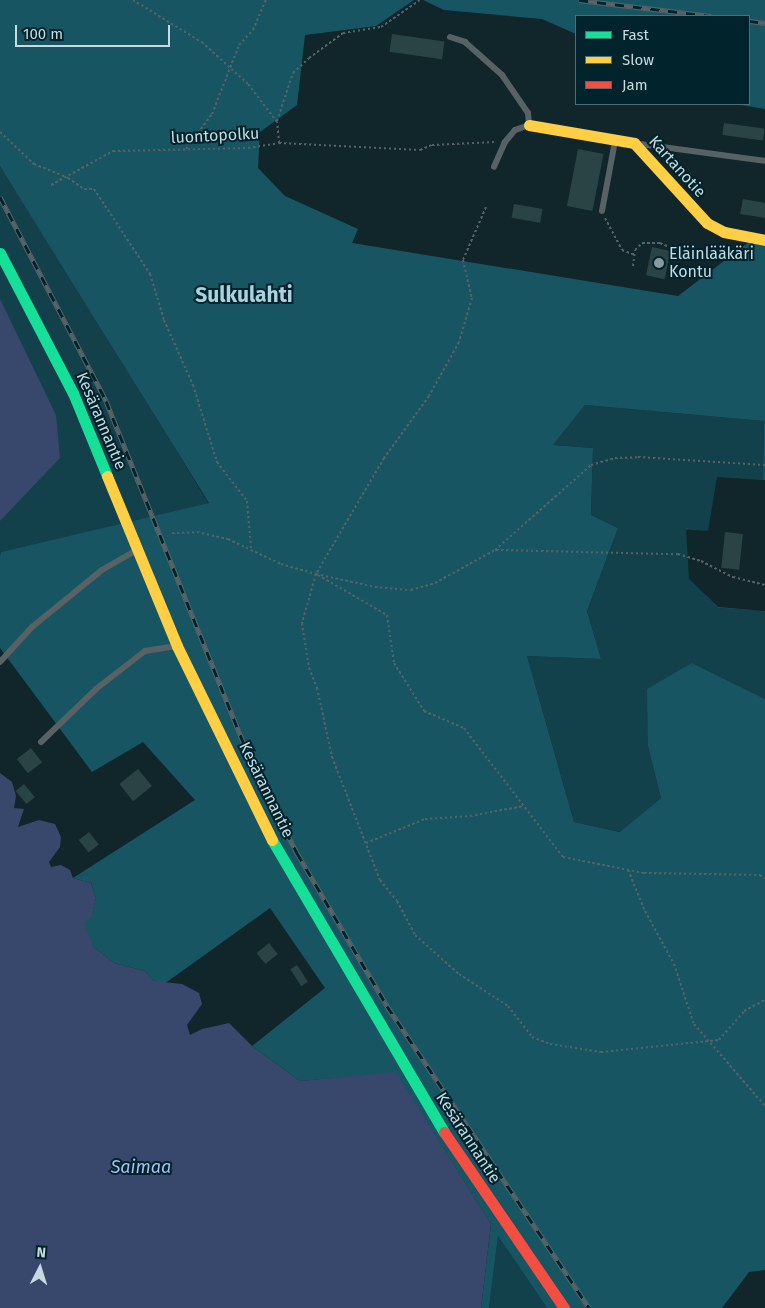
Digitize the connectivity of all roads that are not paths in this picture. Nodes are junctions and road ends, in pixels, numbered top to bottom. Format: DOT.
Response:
graph roads {
  1 [pos="450,37"];
  2 [pos="529,125"];
  3 [pos="615,140"];
  4 [pos="634,143"];
  5 [pos="765,162"];
  6 [pos="494,166"];
  7 [pos="602,211"];
  8 [pos="765,240"];
  9 [pos="0,253"];
  10 [pos="137,549"];
  11 [pos="177,646"];
  12 [pos="0,662"];
  13 [pos="41,742"];
  14 [pos="564,1308"];
  1 -- 2 [label="lane"];
  2 -- 3 [label="street, Kartanotie"];
  2 -- 6 [label="lane"];
  3 -- 4 [label="street, Kartanotie"];
  3 -- 7 [label="lane"];
  4 -- 5 [label="lane"];
  4 -- 8 [label="street, Kartanotie"];
  9 -- 10 [label="street, Kesärannantie"];
  10 -- 11 [label="street, Kesärannantie"];
  10 -- 12 [label="lane"];
  11 -- 13 [label="lane"];
  11 -- 14 [label="street, Kesärannantie"];
}
